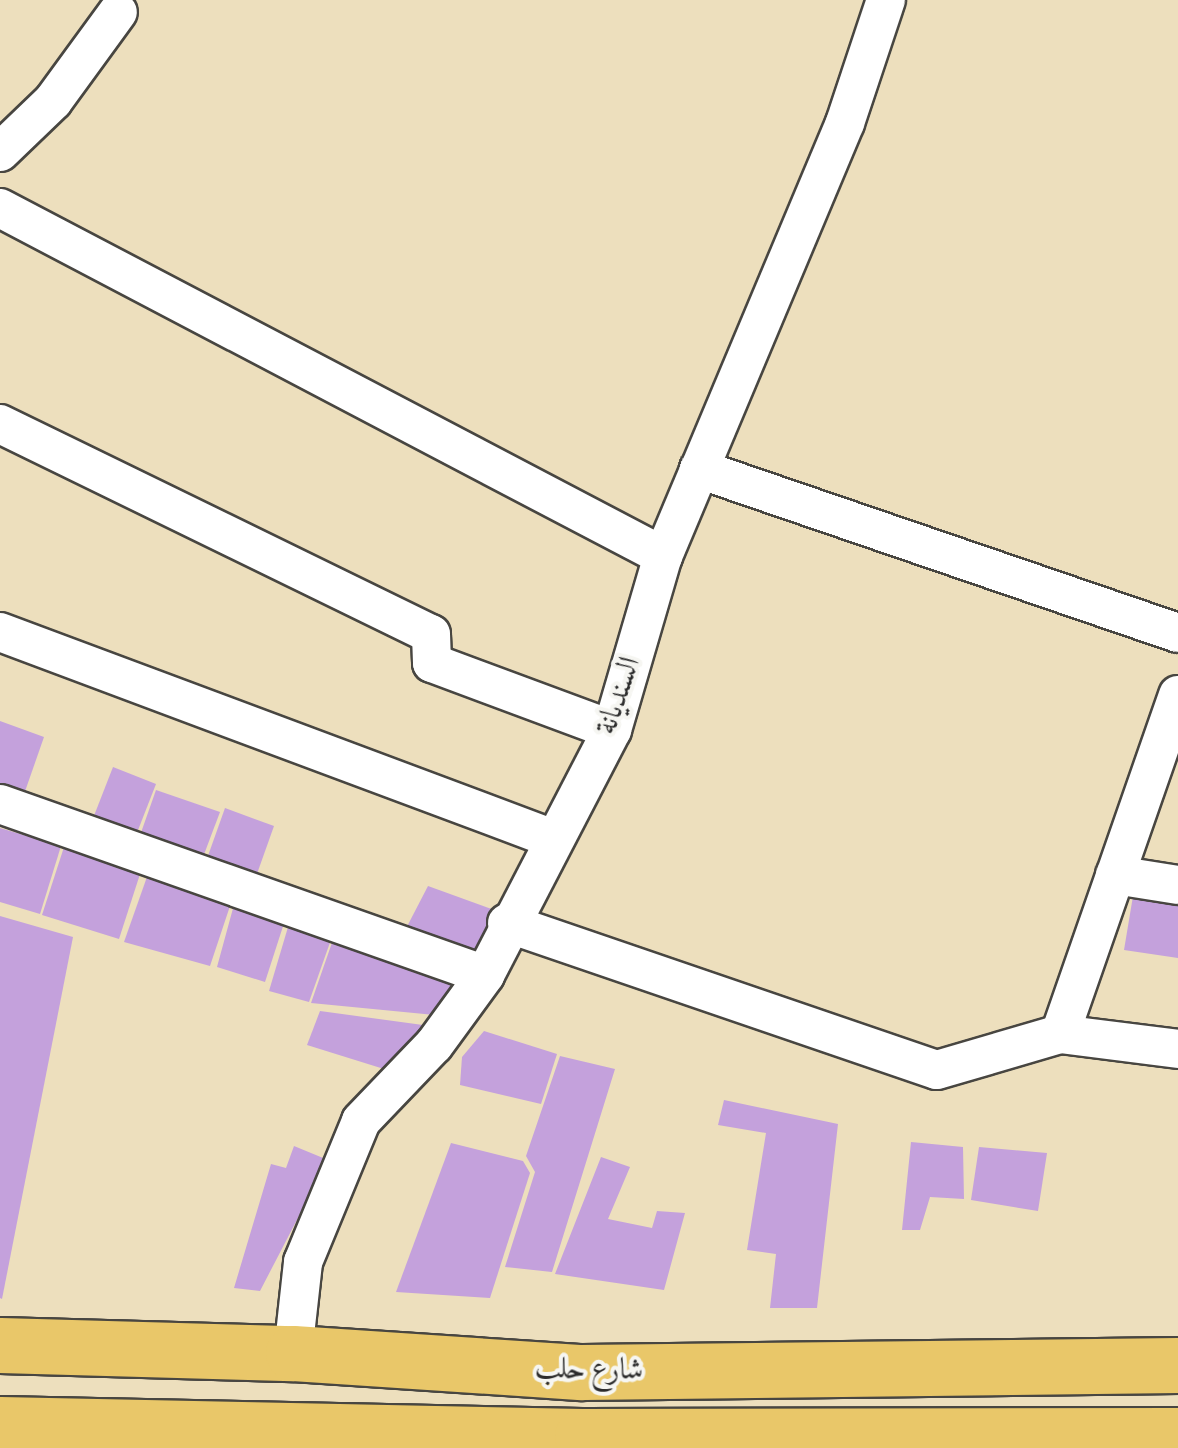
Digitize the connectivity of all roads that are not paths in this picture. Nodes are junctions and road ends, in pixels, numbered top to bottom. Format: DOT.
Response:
graph roads {
  1 [pos="886,0"];
  2 [pos="118,12"];
  3 [pos="0,152"];
  4 [pos="0,208"];
  5 [pos="0,424"];
  6 [pos="699,469"];
  7 [pos="663,556"];
  8 [pos="0,632"];
  9 [pos="1178,633"];
  10 [pos="1178,695"];
  11 [pos="612,730"];
  12 [pos="0,804"];
  13 [pos="551,838"];
  14 [pos="1116,875"];
  15 [pos="1178,885"];
  16 [pos="507,923"];
  17 [pos="484,974"];
  18 [pos="1060,1034"];
  19 [pos="1178,1049"];
  20 [pos="0,1345"];
  21 [pos="293,1354"];
  22 [pos="1178,1365"];
  23 [pos="0,1424"];
  24 [pos="1178,1435"];
  25 [pos="181,1437"];
  1 -- 6 [label="street, السنديانة"];
  2 -- 3 [label="street"];
  4 -- 7 [label="street"];
  5 -- 11 [label="street"];
  6 -- 7 [label="street, السنديانة"];
  6 -- 9 [label="street"];
  7 -- 11 [label="street, السنديانة"];
  8 -- 13 [label="street"];
  10 -- 14 [label="street"];
  11 -- 13 [label="street, السنديانة"];
  12 -- 17 [label="street"];
  13 -- 16 [label="street, السنديانة"];
  14 -- 15 [label="street"];
  14 -- 18 [label="street"];
  16 -- 17 [label="street, السنديانة"];
  16 -- 18 [label="street"];
  17 -- 21 [label="street, السنديانة"];
  18 -- 19 [label="street"];
  20 -- 21 [label="main road, شارع حلب"];
  21 -- 22 [label="main road, شارع حلب"];
  23 -- 25 [label="main road"];
  24 -- 25 [label="main road"];
}
